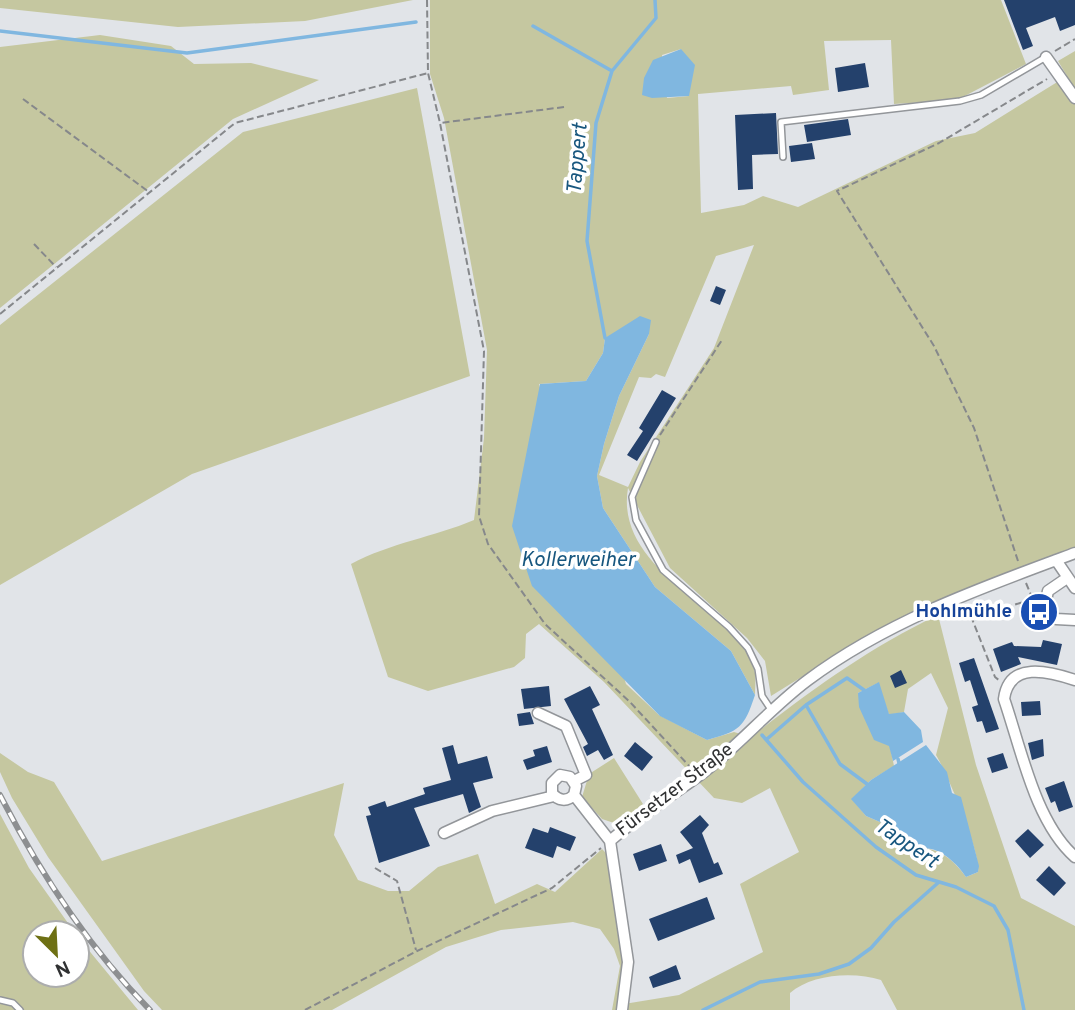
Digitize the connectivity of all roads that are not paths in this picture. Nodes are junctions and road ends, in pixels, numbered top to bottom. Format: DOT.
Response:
graph roads {
  1 [pos="1046,57"];
  2 [pos="1075,98"];
  3 [pos="783,157"];
  4 [pos="656,442"];
  5 [pos="1075,553"];
  6 [pos="1056,560"];
  7 [pos="1067,578"];
  8 [pos="1075,587"];
  9 [pos="1075,620"];
  10 [pos="1075,680"];
  11 [pos="772,711"];
  12 [pos="538,713"];
  13 [pos="574,781"];
  14 [pos="574,795"];
  15 [pos="554,796"];
  16 [pos="444,832"];
  17 [pos="610,841"];
  18 [pos="1075,857"];
  19 [pos="0,1000"];
  20 [pos="20,1010"];
  21 [pos="622,1010"];
  1 -- 2 [label="street"];
  1 -- 3 [label="lane"];
  4 -- 11 [label="lane"];
  5 -- 6 [label="street, Fürsetzer Straße"];
  6 -- 7 [label="street"];
  6 -- 11 [label="street, Fürsetzer Straße"];
  7 -- 8 [label="street"];
  7 -- 9 [label="street"];
  10 -- 18 [label="street"];
  11 -- 17 [label="street, Fürsetzer Straße"];
  12 -- 13 [label="street"];
  13 -- 14 [label="street"];
  13 -- 15 [label="street"];
  14 -- 15 [label="street"];
  14 -- 17 [label="street, Fürsetzer Straße"];
  15 -- 16 [label="street"];
  17 -- 21 [label="street, Fürsetzer Straße"];
  19 -- 20 [label="lane"];
}
